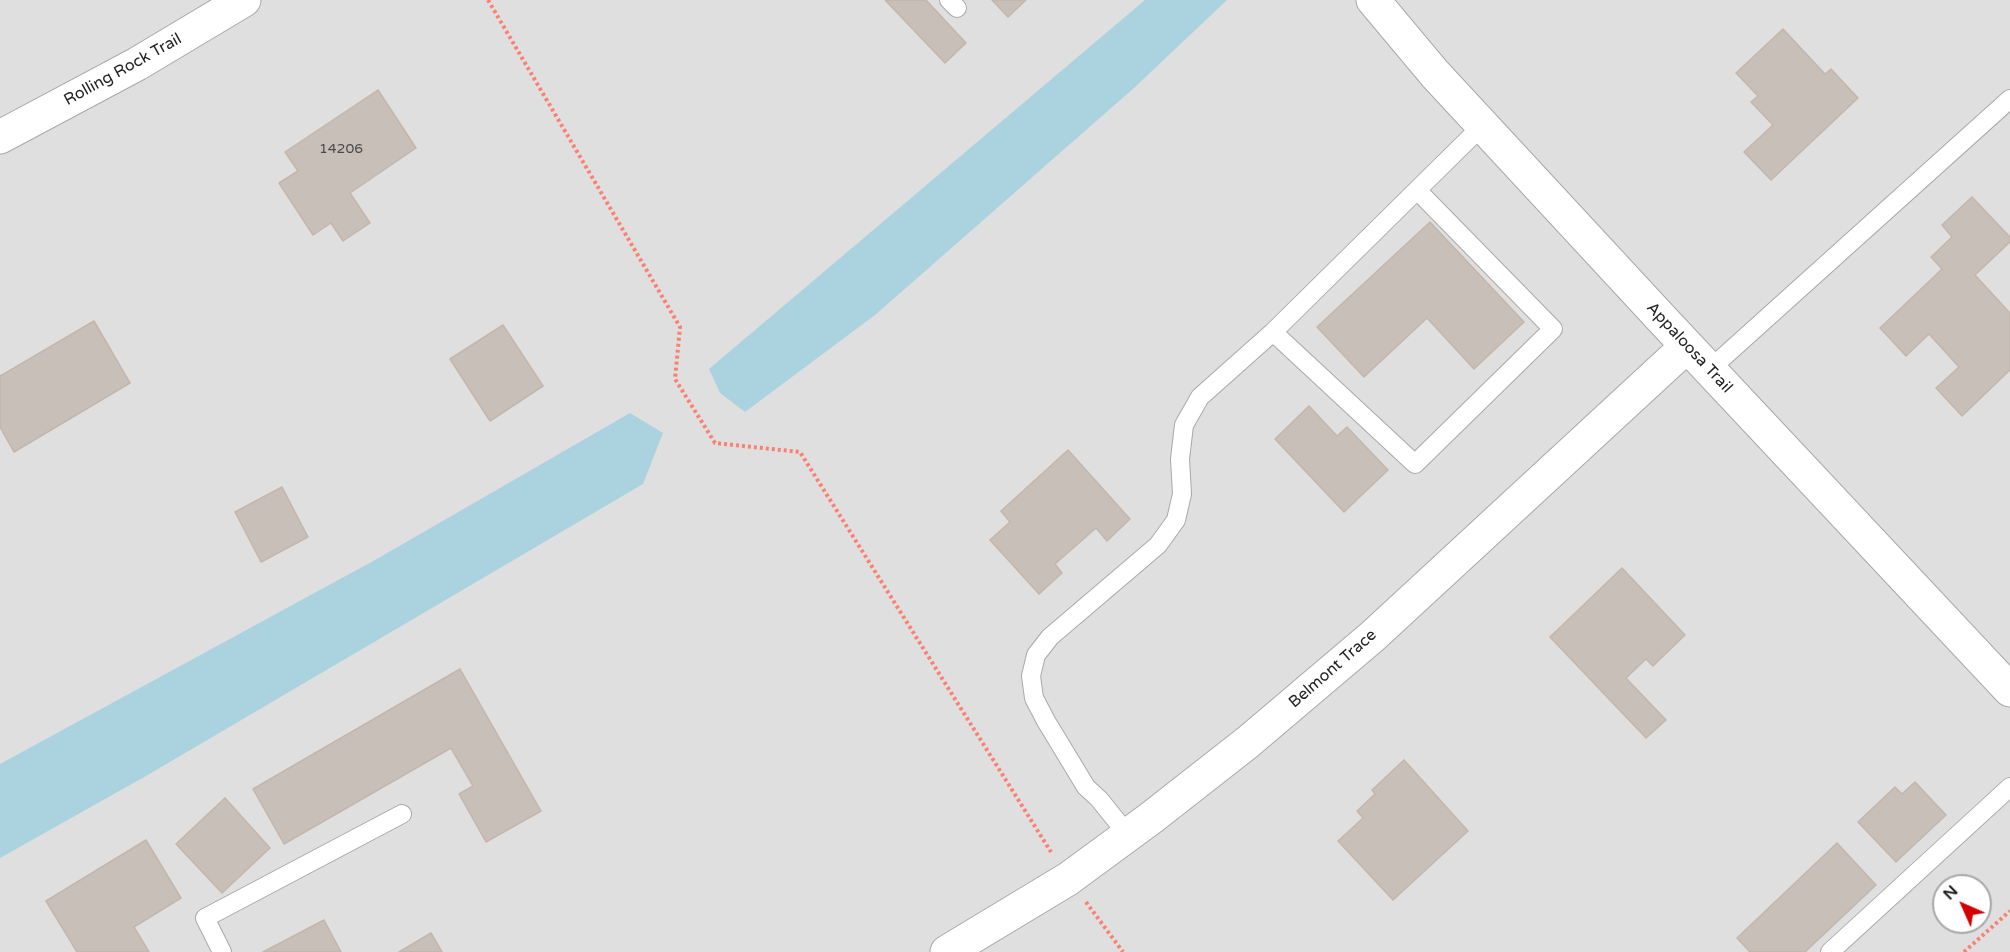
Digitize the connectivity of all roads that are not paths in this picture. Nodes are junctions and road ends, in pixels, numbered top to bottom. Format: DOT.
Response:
graph roads {
  1 [pos="244,0"];
  2 [pos="1373,0"];
  3 [pos="2010,99"];
  4 [pos="1483,125"];
  5 [pos="0,137"];
  6 [pos="1417,190"];
  7 [pos="1273,332"];
  8 [pos="1687,346"];
  9 [pos="1709,370"];
  10 [pos="2010,690"];
  11 [pos="2010,786"];
  12 [pos="402,814"];
  13 [pos="1128,835"];
  14 [pos="222,952"];
  15 [pos="947,952"];
  16 [pos="1830,952"];
  1 -- 5 [label="street, Rolling Rock Trail"];
  2 -- 4 [label="street, Appaloosa Trail"];
  3 -- 9 [label="lane"];
  4 -- 6 [label="lane"];
  4 -- 8 [label="street, Appaloosa Trail"];
  6 -- 7 [label="lane"];
  6 -- 7 [label="lane"];
  7 -- 13 [label="lane"];
  8 -- 9 [label="street, Appaloosa Trail"];
  8 -- 13 [label="street, Belmont Trace"];
  9 -- 10 [label="street, Appaloosa Trail"];
  11 -- 16 [label="lane"];
  12 -- 14 [label="lane"];
  13 -- 15 [label="street, Belmont Trace"];
}
